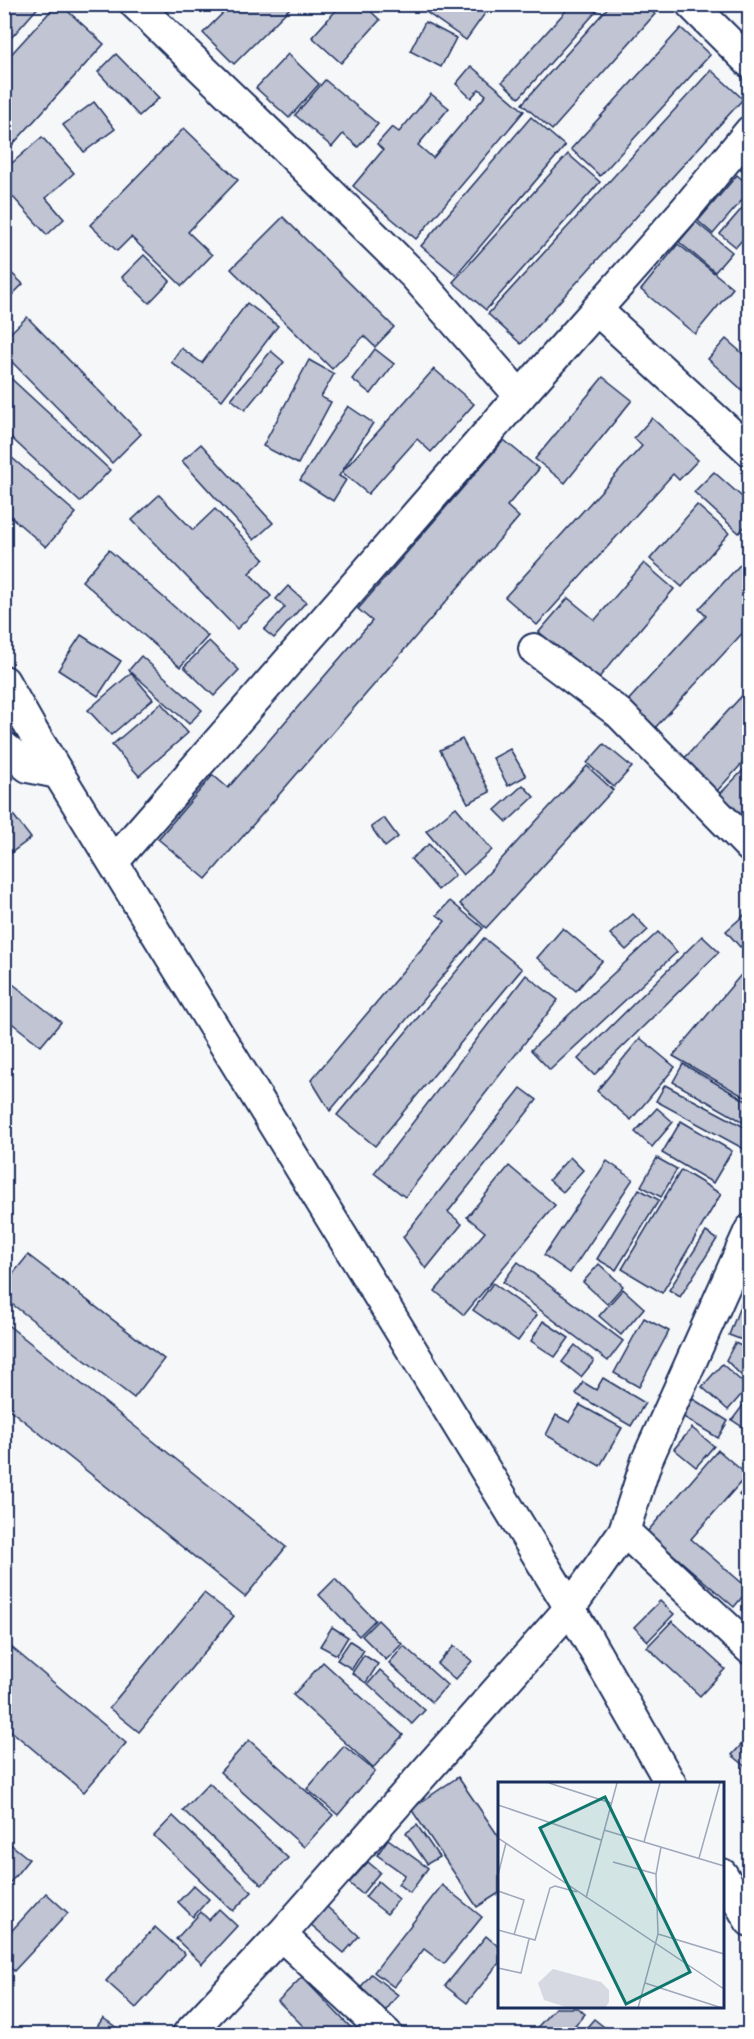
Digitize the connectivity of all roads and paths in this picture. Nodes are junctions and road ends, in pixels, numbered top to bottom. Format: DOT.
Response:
graph roads {
  1 [pos="135,4"];
  2 [pos="691,4"];
  3 [pos="750,63"];
  4 [pos="750,131"];
  5 [pos="597,310"];
  6 [pos="520,396"];
  7 [pos="750,451"];
  8 [pos="534,649"];
  9 [pos="4,681"];
  10 [pos="4,747"];
  11 [pos="58,773"];
  12 [pos="750,847"];
  13 [pos="114,861"];
  14 [pos="750,1230"];
  15 [pos="624,1530"];
  16 [pos="570,1608"];
  17 [pos="750,1649"];
  18 [pos="670,1782"];
  19 [pos="724,1876"];
  20 [pos="750,1921"];
  21 [pos="281,1935"];
  22 [pos="188,2034"];
  23 [pos="387,2034"];
  1 -- 6 [label="street"];
  2 -- 3 [label="street"];
  4 -- 5 [label="street"];
  5 -- 6 [label="street"];
  5 -- 7 [label="street"];
  6 -- 13 [label="street"];
  8 -- 12 [label="street"];
  9 -- 11 [label="street"];
  10 -- 11 [label="street"];
  11 -- 13 [label="street"];
  13 -- 16 [label="street"];
  14 -- 15 [label="street"];
  15 -- 16 [label="street"];
  15 -- 17 [label="street"];
  16 -- 18 [label="street"];
  16 -- 21 [label="street"];
  19 -- 20 [label="street"];
  21 -- 22 [label="street"];
  21 -- 23 [label="street"];
}
